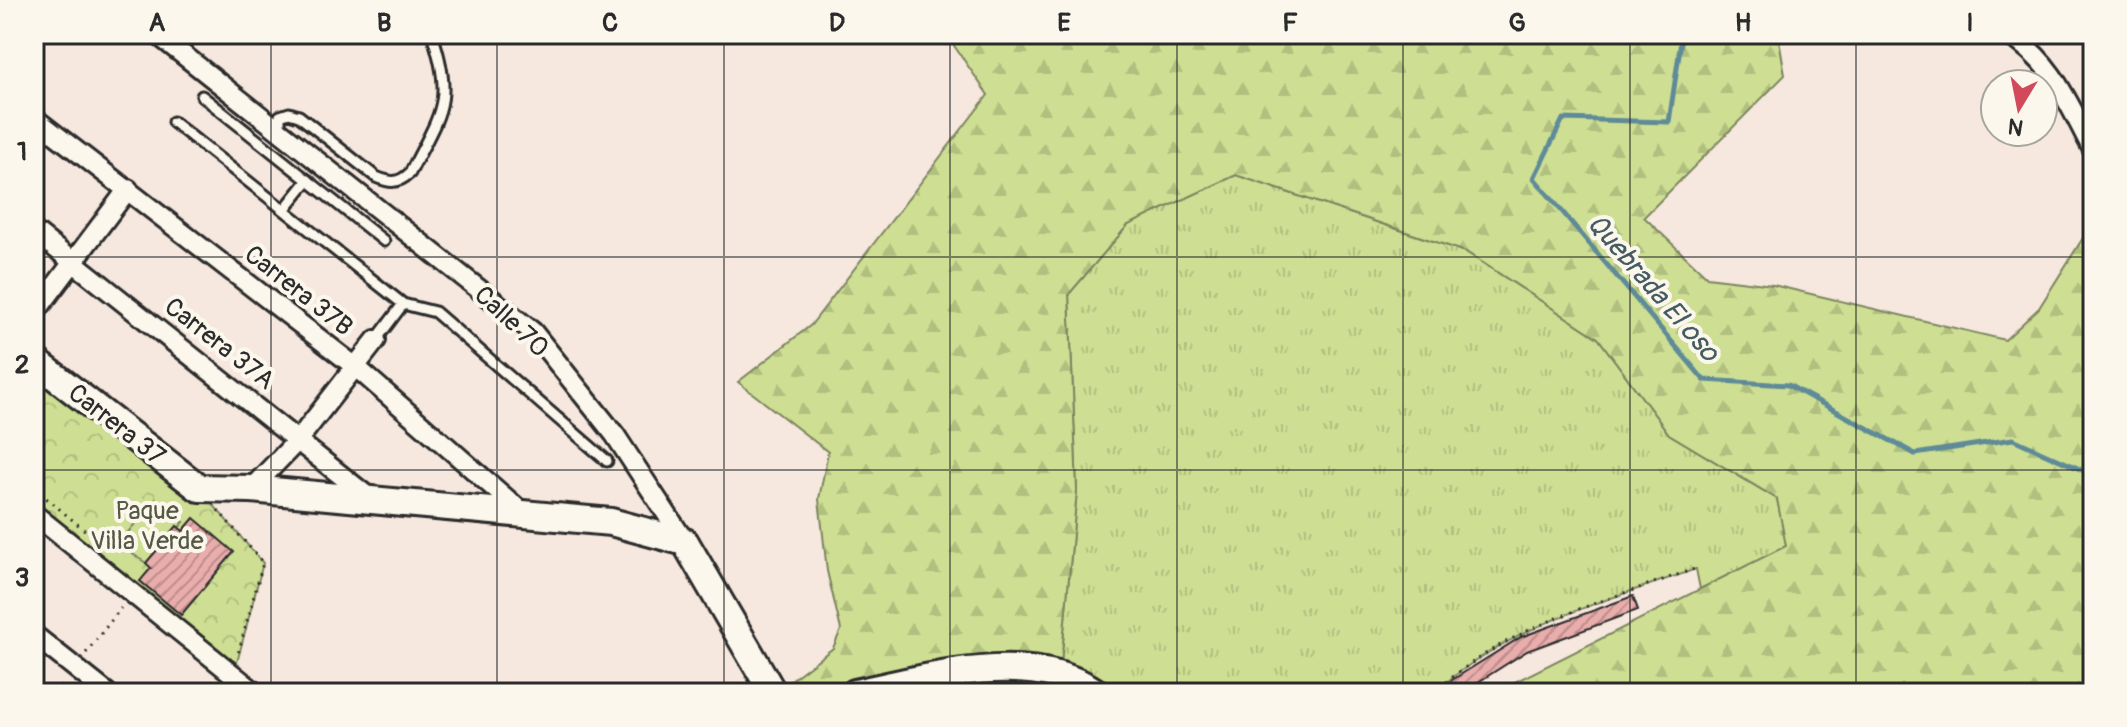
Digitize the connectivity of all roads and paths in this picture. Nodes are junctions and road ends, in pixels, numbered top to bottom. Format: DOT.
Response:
graph roads {
  1 [pos="157,34"];
  2 [pos="432,34"];
  3 [pos="2007,34"];
  4 [pos="202,96"];
  5 [pos="34,118"];
  6 [pos="173,122"];
  7 [pos="280,130"];
  8 [pos="2093,150"];
  9 [pos="308,180"];
  10 [pos="128,189"];
  11 [pos="284,210"];
  12 [pos="34,231"];
  13 [pos="384,241"];
  14 [pos="75,261"];
  15 [pos="403,304"];
  16 [pos="34,314"];
  17 [pos="376,340"];
  18 [pos="34,360"];
  19 [pos="357,368"];
  20 [pos="299,439"];
  21 [pos="607,461"];
  22 [pos="199,488"];
  23 [pos="251,489"];
  24 [pos="372,500"];
  25 [pos="34,514"];
  26 [pos="524,514"];
  27 [pos="685,542"];
  28 [pos="1697,568"];
  29 [pos="133,593"];
  30 [pos="34,635"];
  31 [pos="75,668"];
  32 [pos="234,674"];
  33 [pos="956,683"];
  34 [pos="55,693"];
  35 [pos="107,693"];
  36 [pos="256,693"];
  37 [pos="773,693"];
  38 [pos="855,693"];
  39 [pos="1097,693"];
  40 [pos="1434,693"];
  1 -- 7 [label="street, Calle 70"];
  2 -- 7 [label="lane"];
  3 -- 8 [label="street"];
  4 -- 9 [label="lane"];
  5 -- 10 [label="street, Carrera 37B"];
  6 -- 11 [label="lane"];
  7 -- 27 [label="street, Calle 70"];
  9 -- 11 [label="lane"];
  9 -- 13 [label="lane"];
  10 -- 14 [label="street"];
  10 -- 19 [label="street, Carrera 37B"];
  11 -- 15 [label="lane"];
  12 -- 14 [label="street, Carrera 37A"];
  14 -- 16 [label="street"];
  14 -- 20 [label="street, Carrera 37A"];
  15 -- 17 [label="lane"];
  15 -- 21 [label="lane"];
  17 -- 19 [label="street"];
  18 -- 22 [label="street, Carrera 37"];
  19 -- 20 [label="street"];
  19 -- 26 [label="street, Carrera 37B"];
  20 -- 23 [label="street"];
  20 -- 24 [label="street, Carrera 37A"];
  22 -- 23 [label="street"];
  22 -- 32 [label="path"];
  23 -- 24 [label="street"];
  24 -- 26 [label="street"];
  25 -- 29 [label="street"];
  26 -- 27 [label="street"];
  27 -- 37 [label="street, Calle 70"];
  28 -- 40 [label="path"];
  29 -- 31 [label="path"];
  29 -- 32 [label="street"];
  30 -- 31 [label="street"];
  31 -- 34 [label="path"];
  31 -- 35 [label="street"];
  32 -- 36 [label="street"];
  33 -- 38 [label="street"];
  33 -- 39 [label="street"];
}
